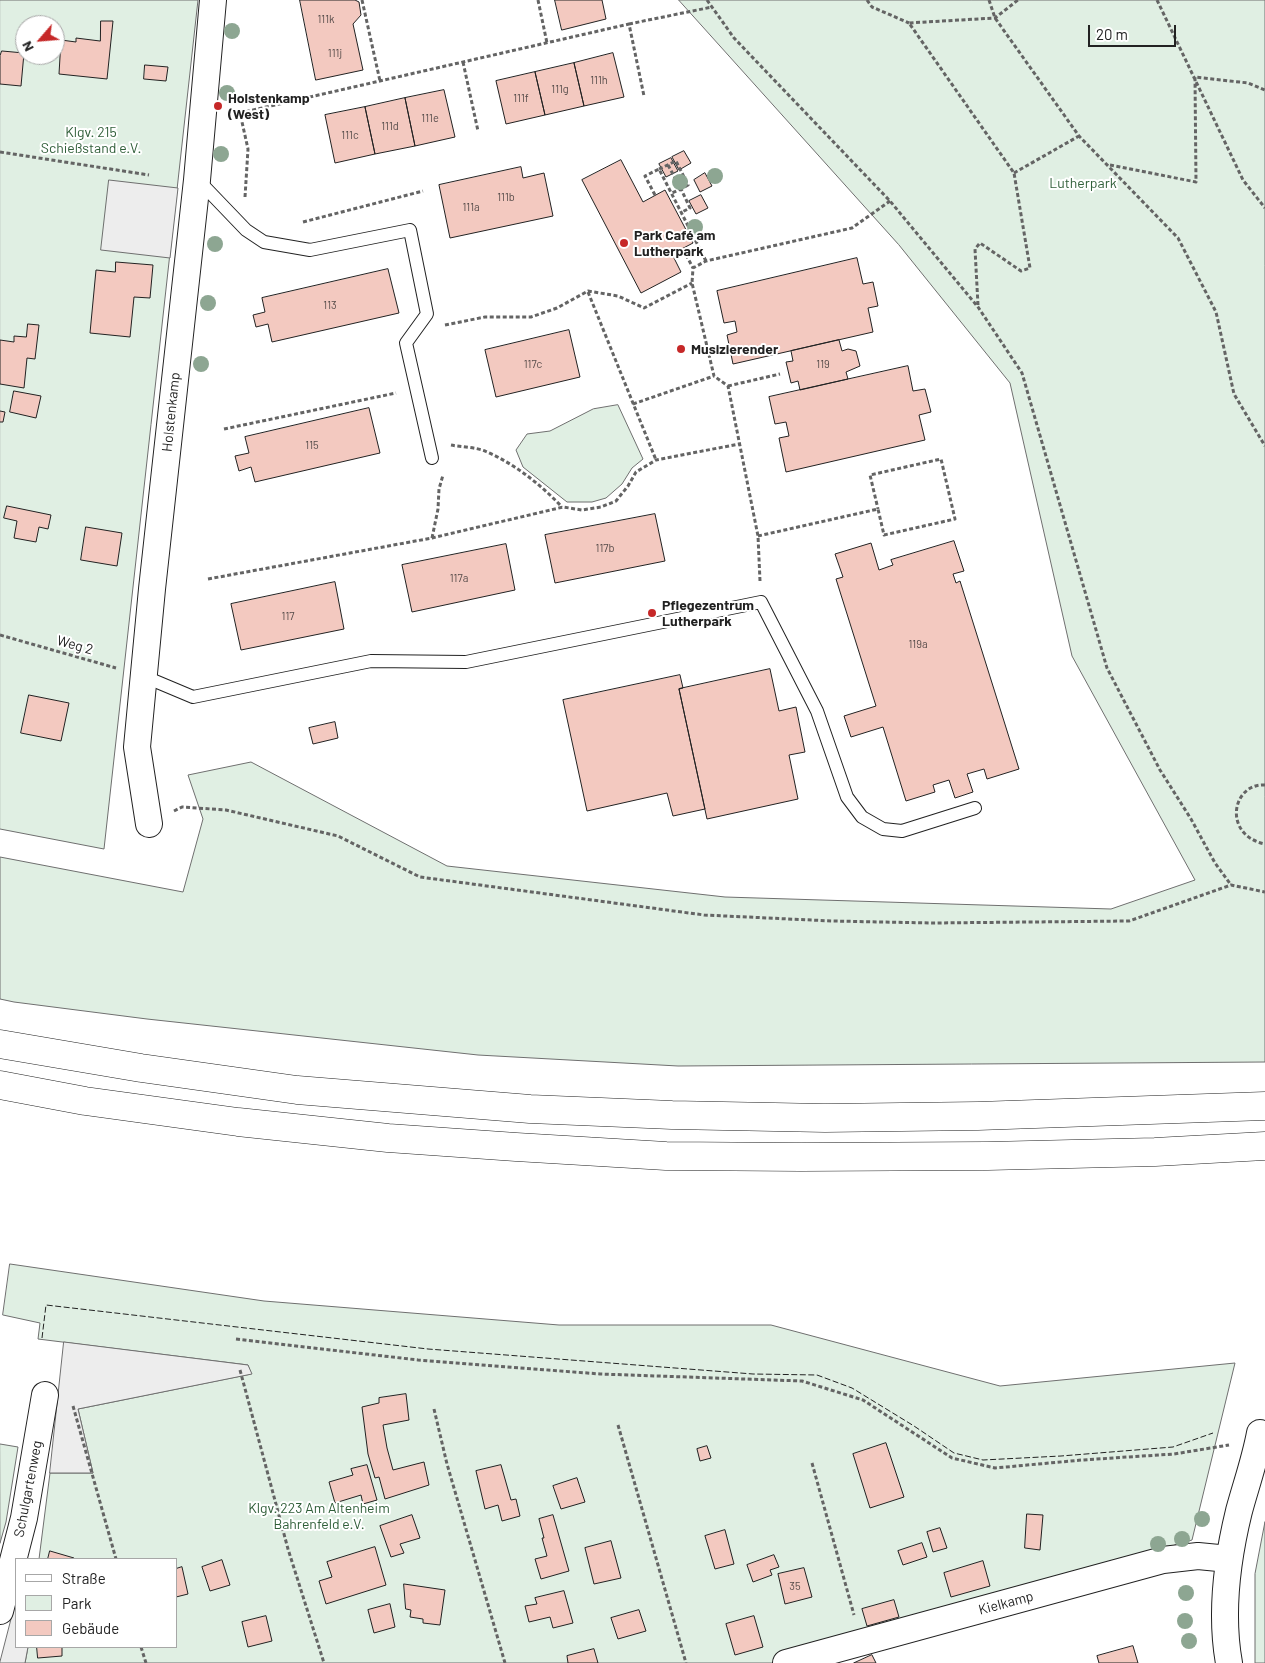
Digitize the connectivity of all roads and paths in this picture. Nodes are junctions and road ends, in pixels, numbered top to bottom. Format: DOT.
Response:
graph roads {
  1 [pos="213,0"];
  2 [pos="362,0"];
  3 [pos="538,0"];
  4 [pos="707,0"];
  5 [pos="867,0"];
  6 [pos="989,0"];
  7 [pos="1018,0"];
  8 [pos="1157,0"];
  9 [pos="712,7"];
  10 [pos="996,18"];
  11 [pos="909,23"];
  12 [pos="630,24"];
  13 [pos="547,43"];
  14 [pos="463,62"];
  15 [pos="1195,77"];
  16 [pos="380,81"];
  17 [pos="1265,90"];
  18 [pos="644,96"];
  19 [pos="478,131"];
  20 [pos="1079,136"];
  21 [pos="0,152"];
  22 [pos="668,165"];
  23 [pos="1108,165"];
  24 [pos="659,169"];
  25 [pos="1014,173"];
  26 [pos="149,175"];
  27 [pos="197,180"];
  28 [pos="681,189"];
  29 [pos="424,191"];
  30 [pos="672,193"];
  31 [pos="655,195"];
  32 [pos="890,201"];
  33 [pos="1265,208"];
  34 [pos="682,212"];
  35 [pos="303,222"];
  36 [pos="246,230"];
  37 [pos="683,249"];
  38 [pos="706,261"];
  39 [pos="693,268"];
  40 [pos="692,282"];
  41 [pos="588,291"];
  42 [pos="978,307"];
  43 [pos="427,314"];
  44 [pos="780,374"];
  45 [pos="714,376"];
  46 [pos="728,386"];
  47 [pos="416,389"];
  48 [pos="633,404"];
  49 [pos="224,429"];
  50 [pos="740,444"];
  51 [pos="1265,446"];
  52 [pos="446,450"];
  53 [pos="432,458"];
  54 [pos="656,460"];
  55 [pos="444,472"];
  56 [pos="563,508"];
  57 [pos="878,509"];
  58 [pos="758,536"];
  59 [pos="432,538"];
  60 [pos="208,579"];
  61 [pos="761,602"];
  62 [pos="0,635"];
  63 [pos="143,676"];
  64 [pos="1265,785"];
  65 [pos="975,808"];
  66 [pos="149,824"];
  67 [pos="1265,844"];
  68 [pos="1231,884"];
  69 [pos="1265,892"];
  70 [pos="0,1044"];
  71 [pos="0,1085"];
  72 [pos="1265,1106"];
  73 [pos="1265,1146"];
  74 [pos="236,1339"];
  75 [pos="240,1370"];
  76 [pos="46,1395"];
  77 [pos="72,1400"];
  78 [pos="434,1409"];
  79 [pos="618,1425"];
  80 [pos="1259,1436"];
  81 [pos="812,1463"];
  82 [pos="116,1558"];
  83 [pos="1229,1559"];
  84 [pos="0,1611"];
  85 [pos="874,1639"];
  86 [pos="141,1648"];
  87 [pos="821,1659"];
  88 [pos="146,1663"];
  89 [pos="324,1663"];
  90 [pos="504,1663"];
  91 [pos="686,1663"];
  92 [pos="786,1663"];
  93 [pos="1230,1663"];
  1 -- 27 [label="street, Holstenkamp"];
  2 -- 16 [label="path"];
  3 -- 13 [label="path"];
  4 -- 9 [label="path"];
  5 -- 11 [label="path"];
  6 -- 10 [label="path"];
  7 -- 10 [label="path"];
  8 -- 15 [label="path"];
  9 -- 12 [label="path"];
  9 -- 32 [label="path"];
  10 -- 11 [label="path"];
  10 -- 20 [label="path"];
  11 -- 25 [label="path"];
  12 -- 13 [label="path"];
  12 -- 18 [label="path"];
  13 -- 14 [label="path"];
  14 -- 16 [label="path"];
  14 -- 19 [label="path"];
  15 -- 17 [label="path"];
  15 -- 23 [label="path"];
  15 -- 33 [label="path"];
  16 -- 36 [label="path"];
  20 -- 23 [label="path"];
  20 -- 25 [label="path"];
  21 -- 26 [label="path"];
  22 -- 24 [label="path"];
  22 -- 28 [label="path"];
  22 -- 28 [label="path"];
  23 -- 51 [label="path"];
  24 -- 30 [label="path"];
  24 -- 31 [label="path"];
  25 -- 42 [label="path"];
  27 -- 36 [label="lane"];
  27 -- 63 [label="street, Holstenkamp"];
  28 -- 30 [label="path"];
  28 -- 34 [label="path"];
  29 -- 35 [label="path"];
  30 -- 34 [label="path"];
  32 -- 38 [label="path"];
  32 -- 42 [label="path"];
  34 -- 38 [label="path"];
  36 -- 43 [label="lane"];
  37 -- 39 [label="path"];
  38 -- 39 [label="path"];
  39 -- 40 [label="path"];
  40 -- 41 [label="path"];
  40 -- 45 [label="path"];
  41 -- 43 [label="path"];
  41 -- 48 [label="path"];
  42 -- 68 [label="path"];
  43 -- 47 [label="lane"];
  44 -- 46 [label="path"];
  45 -- 46 [label="path"];
  45 -- 48 [label="path"];
  46 -- 50 [label="path"];
  47 -- 49 [label="path"];
  47 -- 53 [label="lane"];
  48 -- 54 [label="path"];
  50 -- 54 [label="path"];
  50 -- 58 [label="path"];
  52 -- 56 [label="path"];
  54 -- 56 [label="path"];
  55 -- 59 [label="path"];
  56 -- 59 [label="path"];
  57 -- 57 [label="path"];
  57 -- 58 [label="path"];
  58 -- 61 [label="path"];
  59 -- 60 [label="path"];
  61 -- 63 [label="lane"];
  61 -- 65 [label="lane"];
  62 -- 63 [label="path, Weg 2"];
  63 -- 66 [label="street, Holstenkamp"];
  64 -- 67 [label="path"];
  66 -- 68 [label="path"];
  68 -- 69 [label="path"];
  70 -- 72 [label="highway"];
  71 -- 73 [label="highway"];
  74 -- 80 [label="path"];
  75 -- 89 [label="path"];
  76 -- 84 [label="street, Schulgartenweg"];
  77 -- 82 [label="path"];
  78 -- 90 [label="path"];
  79 -- 91 [label="path"];
  80 -- 83 [label="street"];
  81 -- 85 [label="path"];
  83 -- 85 [label="street, Kielkamp"];
  83 -- 93 [label="street"];
  85 -- 87 [label="street, Kielkamp"];
  86 -- 88 [label="path"];
  87 -- 92 [label="street, Kielkamp"];
}
